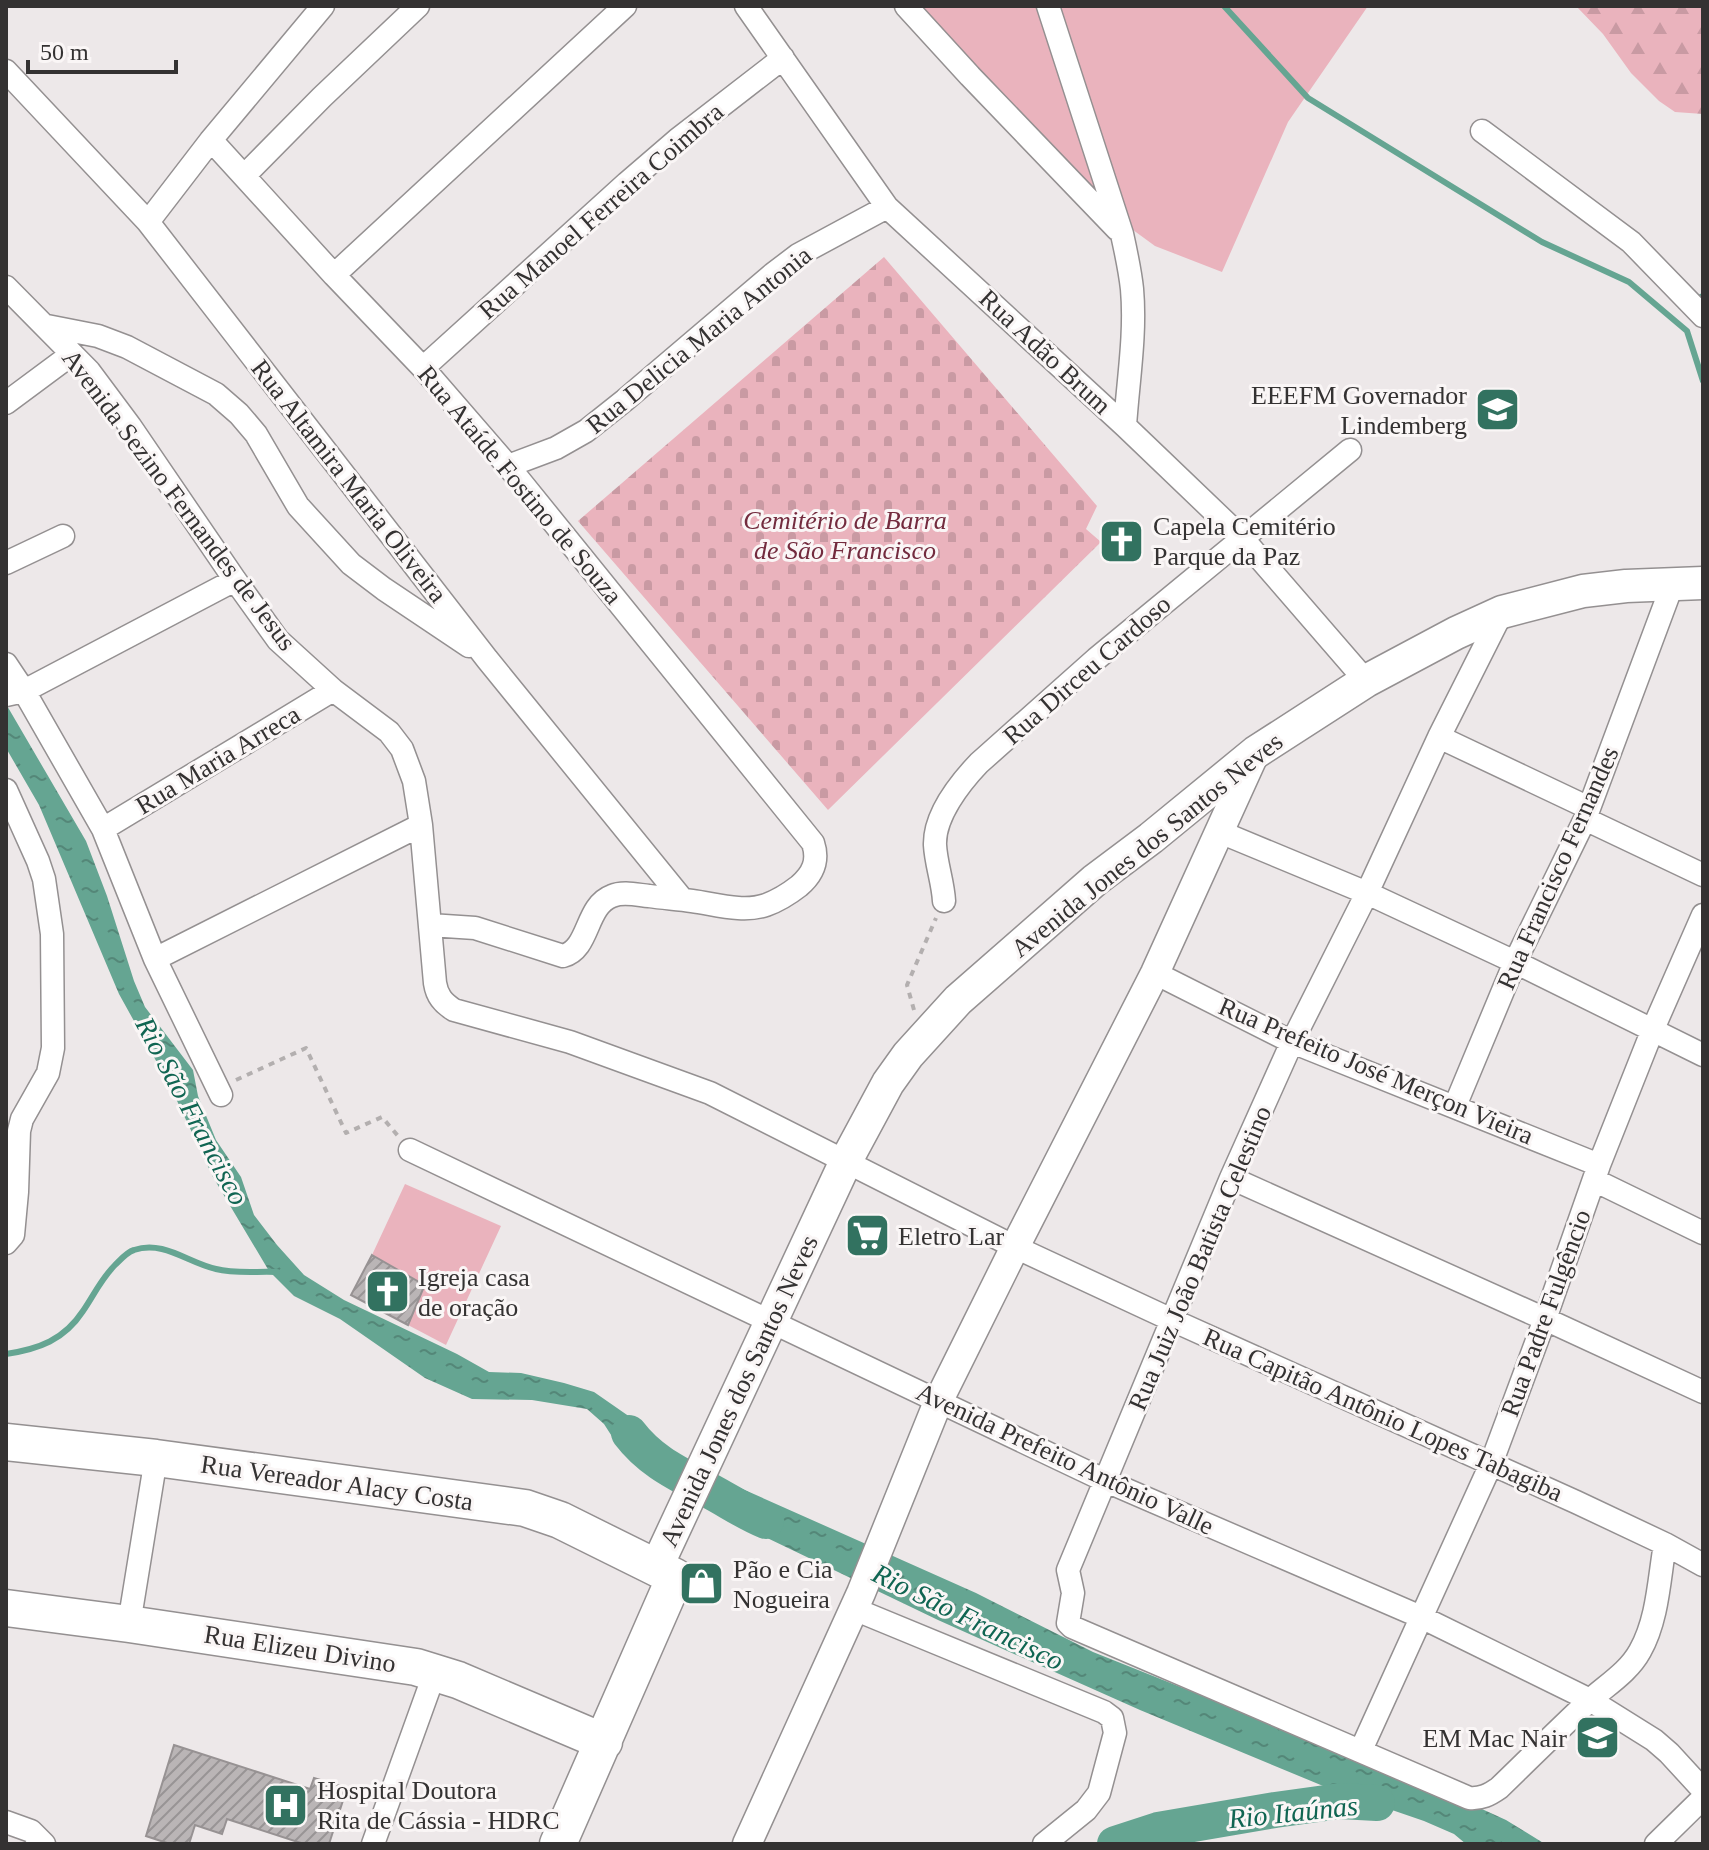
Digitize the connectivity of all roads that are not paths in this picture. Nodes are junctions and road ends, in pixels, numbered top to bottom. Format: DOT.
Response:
graph roads {
  1 [pos="323,6"];
  2 [pos="418,6"];
  3 [pos="625,6"];
  4 [pos="746,6"];
  5 [pos="906,6"];
  6 [pos="1048,6"];
  7 [pos="783,58"];
  8 [pos="6,71"];
  9 [pos="1482,131"];
  10 [pos="211,140"];
  11 [pos="245,175"];
  12 [pos="887,207"];
  13 [pos="148,222"];
  14 [pos="1122,234"];
  15 [pos="334,275"];
  16 [pos="6,287"];
  17 [pos="1703,316"];
  18 [pos="47,326"];
  19 [pos="72,354"];
  20 [pos="423,368"];
  21 [pos="6,403"];
  22 [pos="1125,426"];
  23 [pos="1350,450"];
  24 [pos="508,466"];
  25 [pos="63,536"];
  26 [pos="1243,539"];
  27 [pos="6,563"];
  28 [pos="235,580"];
  29 [pos="1688,583"];
  30 [pos="1502,612"];
  31 [pos="487,659"];
  32 [pos="6,664"];
  33 [pos="1366,681"];
  34 [pos="333,690"];
  35 [pos="15,693"];
  36 [pos="1439,737"];
  37 [pos="1256,752"];
  38 [pos="6,790"];
  39 [pos="1587,814"];
  40 [pos="421,825"];
  41 [pos="103,829"];
  42 [pos="1220,832"];
  43 [pos="1703,875"];
  44 [pos="1367,893"];
  45 [pos="682,899"];
  46 [pos="944,901"];
  47 [pos="1703,915"];
  48 [pos="430,925"];
  49 [pos="155,959"];
  50 [pos="1515,962"];
  51 [pos="993,970"];
  52 [pos="1155,973"];
  53 [pos="1653,1029"];
  54 [pos="1292,1042"];
  55 [pos="1703,1055"];
  56 [pos="220,1091"];
  57 [pos="1455,1106"];
  58 [pos="410,1150"];
  59 [pos="855,1166"];
  60 [pos="1597,1172"];
  61 [pos="1231,1178"];
  62 [pos="1703,1233"];
  63 [pos="6,1243"];
  64 [pos="1015,1247"];
  65 [pos="1545,1319"];
  66 [pos="1172,1320"];
  67 [pos="782,1326"];
  68 [pos="1703,1392"];
  69 [pos="938,1402"];
  70 [pos="6,1442"];
  71 [pos="156,1458"];
  72 [pos="1491,1464"];
  73 [pos="1106,1481"];
  74 [pos="1665,1544"];
  75 [pos="1703,1565"];
  76 [pos="665,1573"];
  77 [pos="858,1601"];
  78 [pos="6,1608"];
  79 [pos="1421,1617"];
  80 [pos="129,1624"];
  81 [pos="435,1672"];
  82 [pos="1590,1700"];
  83 [pos="593,1737"];
  84 [pos="1361,1750"];
  85 [pos="1703,1790"];
  86 [pos="1703,1798"];
  87 [pos="6,1822"];
  88 [pos="44,1844"];
  89 [pos="373,1844"];
  90 [pos="534,1844"];
  91 [pos="558,1844"];
  92 [pos="747,1844"];
  93 [pos="1044,1844"];
  94 [pos="1656,1844"];
  1 -- 10 [label="street"];
  2 -- 11 [label="street"];
  3 -- 15 [label="street"];
  4 -- 7 [label="street, Rua Adão Brum"];
  5 -- 14 [label="street"];
  6 -- 14 [label="street"];
  7 -- 12 [label="street, Rua Adão Brum"];
  7 -- 20 [label="street, Rua Manoel Ferreira Coimbra"];
  8 -- 13 [label="street, Rua Altamira Maria Oliveira"];
  9 -- 17 [label="street"];
  10 -- 11 [label="street, Rua Ataíde Fostino de Souza"];
  10 -- 13 [label="street"];
  11 -- 15 [label="street, Rua Ataíde Fostino de Souza"];
  12 -- 22 [label="street, Rua Adão Brum"];
  12 -- 24 [label="street, Rua Delicia Maria Antonia"];
  13 -- 31 [label="street, Rua Altamira Maria Oliveira"];
  14 -- 22 [label="street"];
  15 -- 20 [label="street, Rua Ataíde Fostino de Souza"];
  16 -- 18 [label="street, Avenida Sezino Fernandes de Jesus"];
  18 -- 19 [label="street, Avenida Sezino Fernandes de Jesus"];
  18 -- 31 [label="street"];
  19 -- 21 [label="street"];
  19 -- 28 [label="street, Avenida Sezino Fernandes de Jesus"];
  20 -- 24 [label="street, Rua Ataíde Fostino de Souza"];
  22 -- 26 [label="street, Rua Adão Brum"];
  23 -- 26 [label="street, Rua Dirceu Cardoso"];
  24 -- 45 [label="street, Rua Ataíde Fostino de Souza"];
  25 -- 27 [label="street"];
  26 -- 33 [label="street, Rua Adão Brum"];
  26 -- 46 [label="street, Rua Dirceu Cardoso"];
  28 -- 34 [label="street, Avenida Sezino Fernandes de Jesus"];
  28 -- 35 [label="street"];
  29 -- 30 [label="main road, Avenida Jones dos Santos Neves"];
  29 -- 39 [label="street, Rua Francisco Fernandes"];
  30 -- 33 [label="main road, Avenida Jones dos Santos Neves"];
  30 -- 36 [label="street, Rua Juiz João Batista Celestino"];
  31 -- 45 [label="street, Rua Altamira Maria Oliveira"];
  32 -- 35 [label="street"];
  33 -- 37 [label="main road, Avenida Jones dos Santos Neves"];
  34 -- 40 [label="street, Avenida Sezino Fernandes de Jesus"];
  34 -- 41 [label="street, Rua Maria Arreca"];
  35 -- 41 [label="street"];
  36 -- 39 [label="street"];
  36 -- 44 [label="street, Rua Juiz João Batista Celestino"];
  37 -- 42 [label="street"];
  37 -- 51 [label="main road, Avenida Jones dos Santos Neves"];
  38 -- 63 [label="street"];
  39 -- 43 [label="street"];
  39 -- 50 [label="street, Rua Francisco Fernandes"];
  40 -- 48 [label="street, Avenida Sezino Fernandes de Jesus"];
  40 -- 49 [label="street"];
  41 -- 49 [label="street"];
  42 -- 44 [label="street"];
  42 -- 52 [label="street"];
  44 -- 50 [label="street"];
  44 -- 54 [label="street, Rua Juiz João Batista Celestino"];
  45 -- 48 [label="street"];
  47 -- 53 [label="street, Rua Padre Fulgêncio"];
  48 -- 59 [label="street, Avenida Sezino Fernandes de Jesus"];
  49 -- 56 [label="street"];
  50 -- 53 [label="street"];
  50 -- 57 [label="street, Rua Francisco Fernandes"];
  51 -- 59 [label="main road, Avenida Jones dos Santos Neves"];
  51 -- 59 [label="main road, Avenida Jones dos Santos Neves"];
  52 -- 54 [label="street, Rua Prefeito José Merçon Vieira"];
  52 -- 64 [label="street"];
  53 -- 55 [label="street"];
  53 -- 60 [label="street, Rua Padre Fulgêncio"];
  54 -- 57 [label="street, Rua Prefeito José Merçon Vieira"];
  54 -- 61 [label="street, Rua Juiz João Batista Celestino"];
  57 -- 60 [label="street, Rua Prefeito José Merçon Vieira"];
  58 -- 67 [label="street, Avenida Prefeito Antônio Valle"];
  59 -- 64 [label="street, Rua Capitão Antônio Lopes Tabagiba"];
  59 -- 67 [label="main road, Avenida Jones dos Santos Neves"];
  60 -- 62 [label="street, Rua Prefeito José Merçon Vieira"];
  60 -- 65 [label="street, Rua Padre Fulgêncio"];
  61 -- 65 [label="street"];
  61 -- 66 [label="street, Rua Juiz João Batista Celestino"];
  64 -- 66 [label="street, Rua Capitão Antônio Lopes Tabagiba"];
  64 -- 69 [label="street"];
  65 -- 68 [label="street"];
  65 -- 72 [label="street, Rua Padre Fulgêncio"];
  66 -- 72 [label="street, Rua Capitão Antônio Lopes Tabagiba"];
  66 -- 73 [label="street, Rua Juiz João Batista Celestino"];
  67 -- 69 [label="street, Avenida Prefeito Antônio Valle"];
  67 -- 76 [label="main road, Avenida Jones dos Santos Neves"];
  69 -- 73 [label="street, Avenida Prefeito Antônio Valle"];
  69 -- 77 [label="street"];
  70 -- 71 [label="main road, Rua Vereador Alacy Costa"];
  71 -- 76 [label="main road, Rua Vereador Alacy Costa"];
  71 -- 80 [label="street"];
  72 -- 74 [label="street, Rua Capitão Antônio Lopes Tabagiba"];
  72 -- 79 [label="street, Rua Padre Fulgêncio"];
  73 -- 79 [label="street, Avenida Prefeito Antônio Valle"];
  73 -- 84 [label="street, Rua Juiz João Batista Celestino"];
  74 -- 75 [label="street, Rua Capitão Antônio Lopes Tabagiba"];
  74 -- 82 [label="street"];
  76 -- 83 [label="main road, Avenida Jones dos Santos Neves"];
  77 -- 92 [label="street"];
  77 -- 93 [label="street"];
  78 -- 80 [label="main road, Rua Elizeu Divino"];
  79 -- 82 [label="street, Avenida Prefeito Antônio Valle"];
  79 -- 84 [label="street, Rua Padre Fulgêncio"];
  80 -- 81 [label="main road, Rua Elizeu Divino"];
  81 -- 83 [label="main road, Rua Elizeu Divino"];
  81 -- 89 [label="street"];
  82 -- 84 [label="street"];
  82 -- 85 [label="street, Avenida Prefeito Antônio Valle"];
  83 -- 90 [label="main road, Avenida Jones dos Santos Neves"];
  83 -- 91 [label="main road, Avenida Jones dos Santos Neves"];
  86 -- 94 [label="street"];
  87 -- 88 [label="street"];
}
